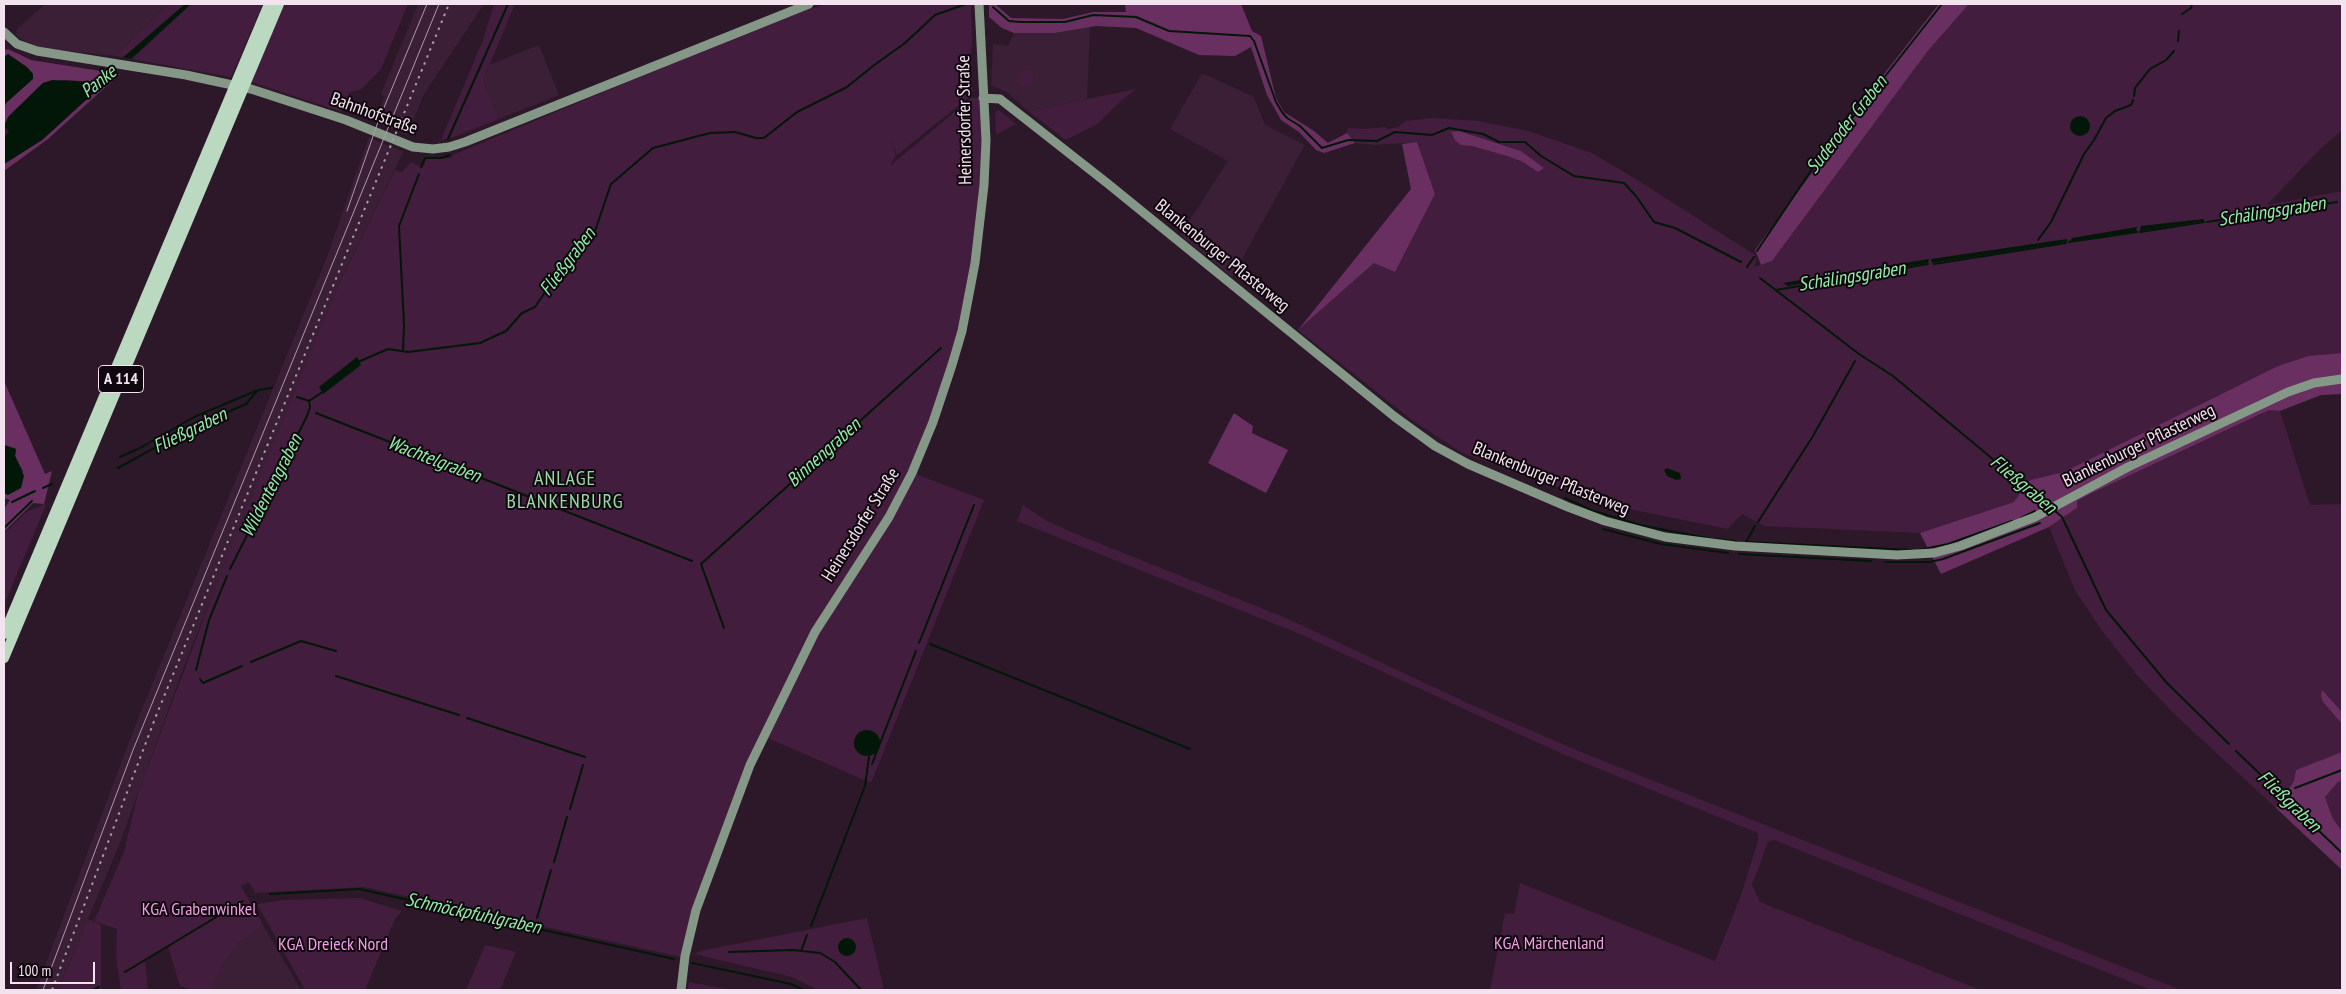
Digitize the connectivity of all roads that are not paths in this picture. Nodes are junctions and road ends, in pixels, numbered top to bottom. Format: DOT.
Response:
graph roads {
  1 [pos="269,4"];
  2 [pos="279,4"];
  3 [pos="809,4"];
  4 [pos="979,4"];
  5 [pos="5,35"];
  6 [pos="244,73"];
  7 [pos="983,98"];
  8 [pos="233,99"];
  9 [pos="2342,379"];
  10 [pos="4,634"];
  11 [pos="4,658"];
  12 [pos="682,986"];
  1 -- 6 [label="highway, A 114"];
  2 -- 6 [label="highway, A 114"];
  3 -- 5 [label="main road, Bahnhofstraße"];
  4 -- 7 [label="main road, Heinersdorfer Straße"];
  6 -- 8 [label="highway, A 114"];
  7 -- 9 [label="main road, Blankenburger Pflasterweg"];
  7 -- 12 [label="main road, Heinersdorfer Straße"];
  8 -- 10 [label="highway, A 114"];
  8 -- 11 [label="highway, A 114"];
}
